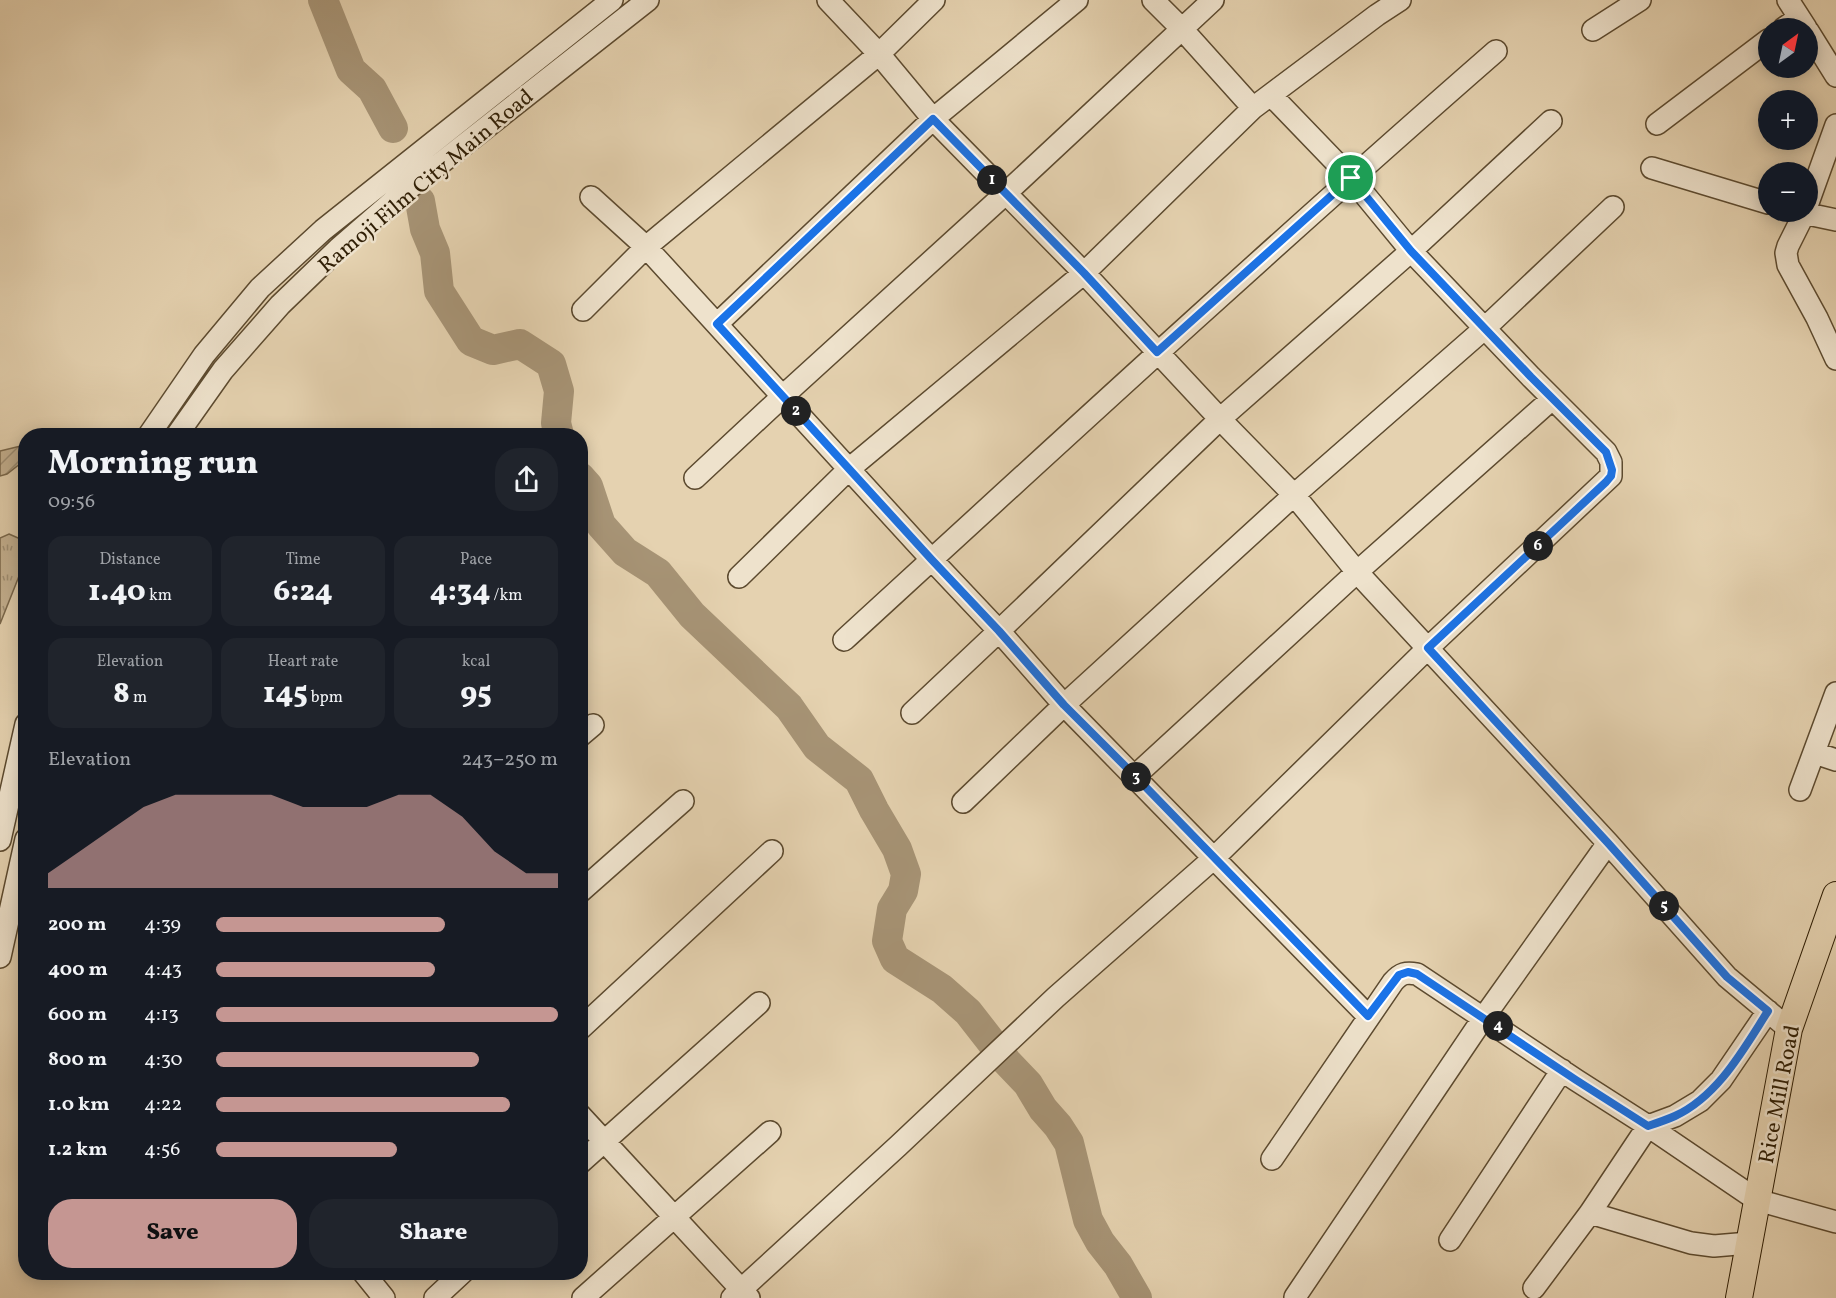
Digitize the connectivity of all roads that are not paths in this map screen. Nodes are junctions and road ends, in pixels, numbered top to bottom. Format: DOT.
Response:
graph roads {
  1 [pos="612,0"];
  2 [pos="648,0"];
  3 [pos="828,0"];
  4 [pos="934,0"];
  5 [pos="1077,0"];
  6 [pos="1153,0"];
  7 [pos="1214,0"];
  8 [pos="1400,0"];
  9 [pos="1640,0"];
  10 [pos="1182,29"];
  11 [pos="1593,30"];
  12 [pos="1758,48"];
  13 [pos="1496,51"];
  14 [pos="1818,51"];
  15 [pos="879,54"];
  16 [pos="1836,76"];
  17 [pos="1271,95"];
  18 [pos="1253,108"];
  19 [pos="933,119"];
  20 [pos="1551,121"];
  21 [pos="1657,124"];
  22 [pos="1836,125"];
  23 [pos="1652,168"];
  24 [pos="1818,173"];
  25 [pos="1351,178"];
  26 [pos="1005,194"];
  27 [pos="591,197"];
  28 [pos="1758,200"];
  29 [pos="1613,207"];
  30 [pos="1818,214"];
  31 [pos="1836,220"];
  32 [pos="1799,222"];
  33 [pos="646,247"];
  34 [pos="1411,251"];
  35 [pos="1084,273"];
  36 [pos="583,310"];
  37 [pos="717,324"];
  38 [pos="1485,328"];
  39 [pos="1157,352"];
  40 [pos="1836,359"];
  41 [pos="783,396"];
  42 [pos="1552,399"];
  43 [pos="1220,419"];
  44 [pos="154,428"];
  45 [pos="182,428"];
  46 [pos="849,469"];
  47 [pos="695,478"];
  48 [pos="1294,495"];
  49 [pos="932,560"];
  50 [pos="1357,572"];
  51 [pos="739,577"];
  52 [pos="999,631"];
  53 [pos="844,640"];
  54 [pos="1428,648"];
  55 [pos="1836,693"];
  56 [pos="1064,705"];
  57 [pos="912,712"];
  58 [pos="1815,753"];
  59 [pos="18,760"];
  60 [pos="1836,760"];
  61 [pos="1135,776"];
  62 [pos="1800,790"];
  63 [pos="682,801"];
  64 [pos="963,802"];
  65 [pos="0,840"];
  66 [pos="1608,843"];
  67 [pos="772,851"];
  68 [pos="1214,858"];
  69 [pos="18,875"];
  70 [pos="588,885"];
  71 [pos="1835,900"];
  72 [pos="0,957"];
  73 [pos="759,1003"];
  74 [pos="1768,1011"];
  75 [pos="1368,1016"];
  76 [pos="1484,1017"];
  77 [pos="588,1022"];
  78 [pos="1789,1029"];
  79 [pos="1562,1070"];
  80 [pos="588,1124"];
  81 [pos="1648,1126"];
  82 [pos="770,1132"];
  83 [pos="604,1141"];
  84 [pos="588,1156"];
  85 [pos="1272,1159"];
  86 [pos="1757,1200"];
  87 [pos="1590,1213"];
  88 [pos="675,1217"];
  89 [pos="1836,1221"];
  90 [pos="1450,1240"];
  91 [pos="1749,1243"];
  92 [pos="369,1280"];
  93 [pos="454,1280"];
  94 [pos="1534,1288"];
  95 [pos="741,1295"];
  96 [pos="1295,1297"];
  97 [pos="384,1298"];
  98 [pos="435,1298"];
  99 [pos="584,1298"];
  100 [pos="1738,1298"];
  1 -- 44 [label="street, Ramoji Film City Main Road"];
  2 -- 45 [label="street, Ramoji Film City Main Road"];
  3 -- 15 [label="street"];
  4 -- 15 [label="street"];
  5 -- 19 [label="street"];
  6 -- 10 [label="street"];
  7 -- 10 [label="street"];
  8 -- 17 [label="street"];
  9 -- 11 [label="street"];
  10 -- 18 [label="street"];
  10 -- 26 [label="street"];
  12 -- 21 [label="street"];
  13 -- 25 [label="street"];
  14 -- 16 [label="street"];
  15 -- 19 [label="street"];
  15 -- 33 [label="street"];
  17 -- 18 [label="street"];
  17 -- 25 [label="street"];
  18 -- 35 [label="street"];
  19 -- 26 [label="street"];
  19 -- 37 [label="street"];
  20 -- 34 [label="street"];
  22 -- 24 [label="street"];
  23 -- 28 [label="street"];
  25 -- 34 [label="street"];
  25 -- 39 [label="street"];
  26 -- 35 [label="street"];
  26 -- 41 [label="street"];
  27 -- 33 [label="street"];
  29 -- 38 [label="street"];
  30 -- 31 [label="street"];
  32 -- 40 [label="street"];
  33 -- 36 [label="street"];
  33 -- 37 [label="street"];
  34 -- 38 [label="street"];
  34 -- 43 [label="street"];
  35 -- 39 [label="street"];
  35 -- 46 [label="street"];
  37 -- 41 [label="street"];
  38 -- 42 [label="street"];
  38 -- 48 [label="street"];
  39 -- 43 [label="street"];
  39 -- 49 [label="street"];
  41 -- 46 [label="street"];
  41 -- 47 [label="street"];
  42 -- 50 [label="street"];
  42 -- 54 [label="street"];
  43 -- 48 [label="street"];
  43 -- 52 [label="street"];
  46 -- 49 [label="street"];
  46 -- 51 [label="street"];
  48 -- 50 [label="street"];
  48 -- 56 [label="street"];
  49 -- 52 [label="street"];
  49 -- 53 [label="street"];
  50 -- 54 [label="street"];
  50 -- 61 [label="street"];
  52 -- 56 [label="street"];
  52 -- 57 [label="street"];
  54 -- 66 [label="street"];
  54 -- 68 [label="street"];
  55 -- 58 [label="street"];
  56 -- 61 [label="street"];
  56 -- 64 [label="street"];
  58 -- 60 [label="street"];
  58 -- 62 [label="street"];
  59 -- 65 [label="street"];
  61 -- 68 [label="street"];
  63 -- 70 [label="street"];
  66 -- 74 [label="street"];
  66 -- 76 [label="street"];
  67 -- 77 [label="street"];
  68 -- 75 [label="street"];
  68 -- 95 [label="street"];
  69 -- 72 [label="street"];
  71 -- 78 [label="main road, Rice Mill Road"];
  73 -- 83 [label="street"];
  74 -- 78 [label="street"];
  74 -- 81 [label="street"];
  75 -- 76 [label="street"];
  75 -- 85 [label="street"];
  76 -- 79 [label="street"];
  76 -- 96 [label="street"];
  78 -- 86 [label="main road, Rice Mill Road"];
  79 -- 81 [label="street"];
  79 -- 90 [label="street"];
  80 -- 83 [label="street"];
  81 -- 86 [label="street"];
  81 -- 87 [label="street"];
  82 -- 88 [label="street"];
  83 -- 84 [label="street"];
  83 -- 88 [label="street"];
  86 -- 89 [label="street"];
  86 -- 91 [label="main road, Rice Mill Road"];
  87 -- 91 [label="street"];
  87 -- 94 [label="street"];
  88 -- 95 [label="street"];
  88 -- 99 [label="street"];
  91 -- 100 [label="main road, Rice Mill Road"];
  92 -- 97 [label="street"];
  93 -- 98 [label="street"];
}
